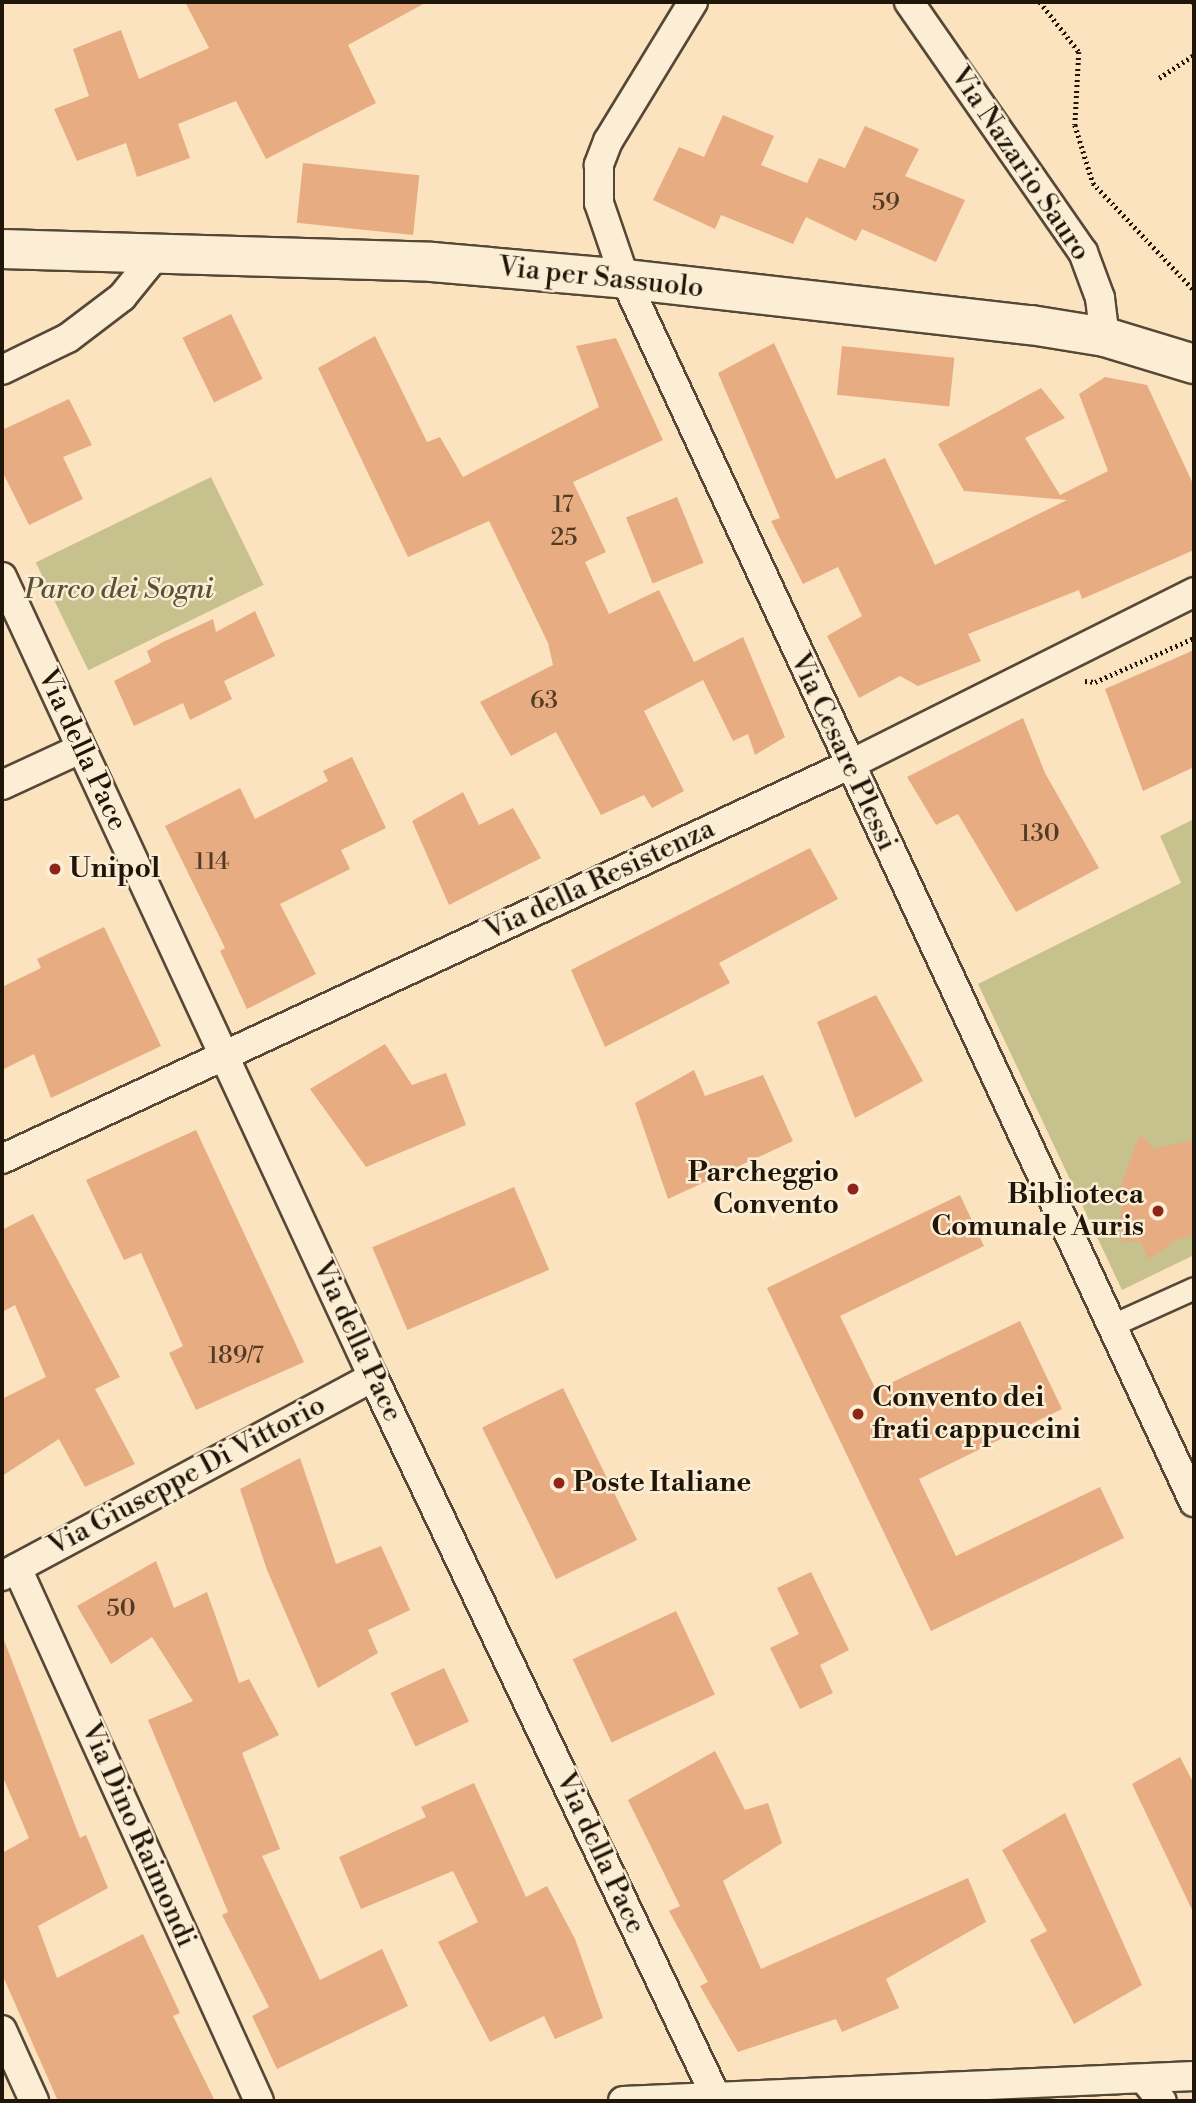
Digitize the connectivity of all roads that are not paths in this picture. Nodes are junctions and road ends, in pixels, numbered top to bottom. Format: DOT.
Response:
graph roads {
  1 [pos="693,2"];
  2 [pos="909,2"];
  3 [pos="2,249"];
  4 [pos="160,250"];
  5 [pos="625,279"];
  6 [pos="1105,337"];
  7 [pos="1194,364"];
  8 [pos="2,370"];
  9 [pos="2,577"];
  10 [pos="1194,592"];
  11 [pos="80,749"];
  12 [pos="849,765"];
  13 [pos="2,785"];
  14 [pos="222,1052"];
  15 [pos="2,1159"];
  16 [pos="1194,1289"];
  17 [pos="1110,1326"];
  18 [pos="373,1377"];
  19 [pos="1194,1502"];
  20 [pos="9,1572"];
  21 [pos="2,2030"];
  22 [pos="1194,2076"];
  23 [pos="1144,2079"];
  24 [pos="716,2097"];
  25 [pos="34,2101"];
  26 [pos="259,2101"];
  27 [pos="623,2101"];
  28 [pos="1162,2101"];
  1 -- 5 [label="street, Via Cesare Plessi"];
  2 -- 6 [label="street, Via Nazario Sauro"];
  3 -- 4 [label="main road, Via per Sassuolo"];
  4 -- 5 [label="main road, Via per Sassuolo"];
  4 -- 8 [label="street"];
  5 -- 6 [label="main road, Via per Sassuolo"];
  5 -- 12 [label="street, Via Cesare Plessi"];
  6 -- 7 [label="main road, Via per Sassuolo"];
  9 -- 11 [label="street, Via della Pace"];
  10 -- 12 [label="street, Via della Resistenza"];
  11 -- 13 [label="street"];
  11 -- 14 [label="street, Via della Pace"];
  12 -- 14 [label="street, Via della Resistenza"];
  12 -- 17 [label="street, Via Cesare Plessi"];
  14 -- 15 [label="street, Via della Resistenza"];
  14 -- 18 [label="street, Via della Pace"];
  16 -- 17 [label="street"];
  17 -- 19 [label="street, Via Cesare Plessi"];
  18 -- 20 [label="street, Via Giuseppe Di Vittorio"];
  18 -- 24 [label="street, Via della Pace"];
  20 -- 26 [label="street, Via Dino Raimondi"];
  21 -- 25 [label="street"];
  22 -- 23 [label="street"];
  23 -- 24 [label="street"];
  23 -- 28 [label="street"];
  24 -- 27 [label="street"];
}
